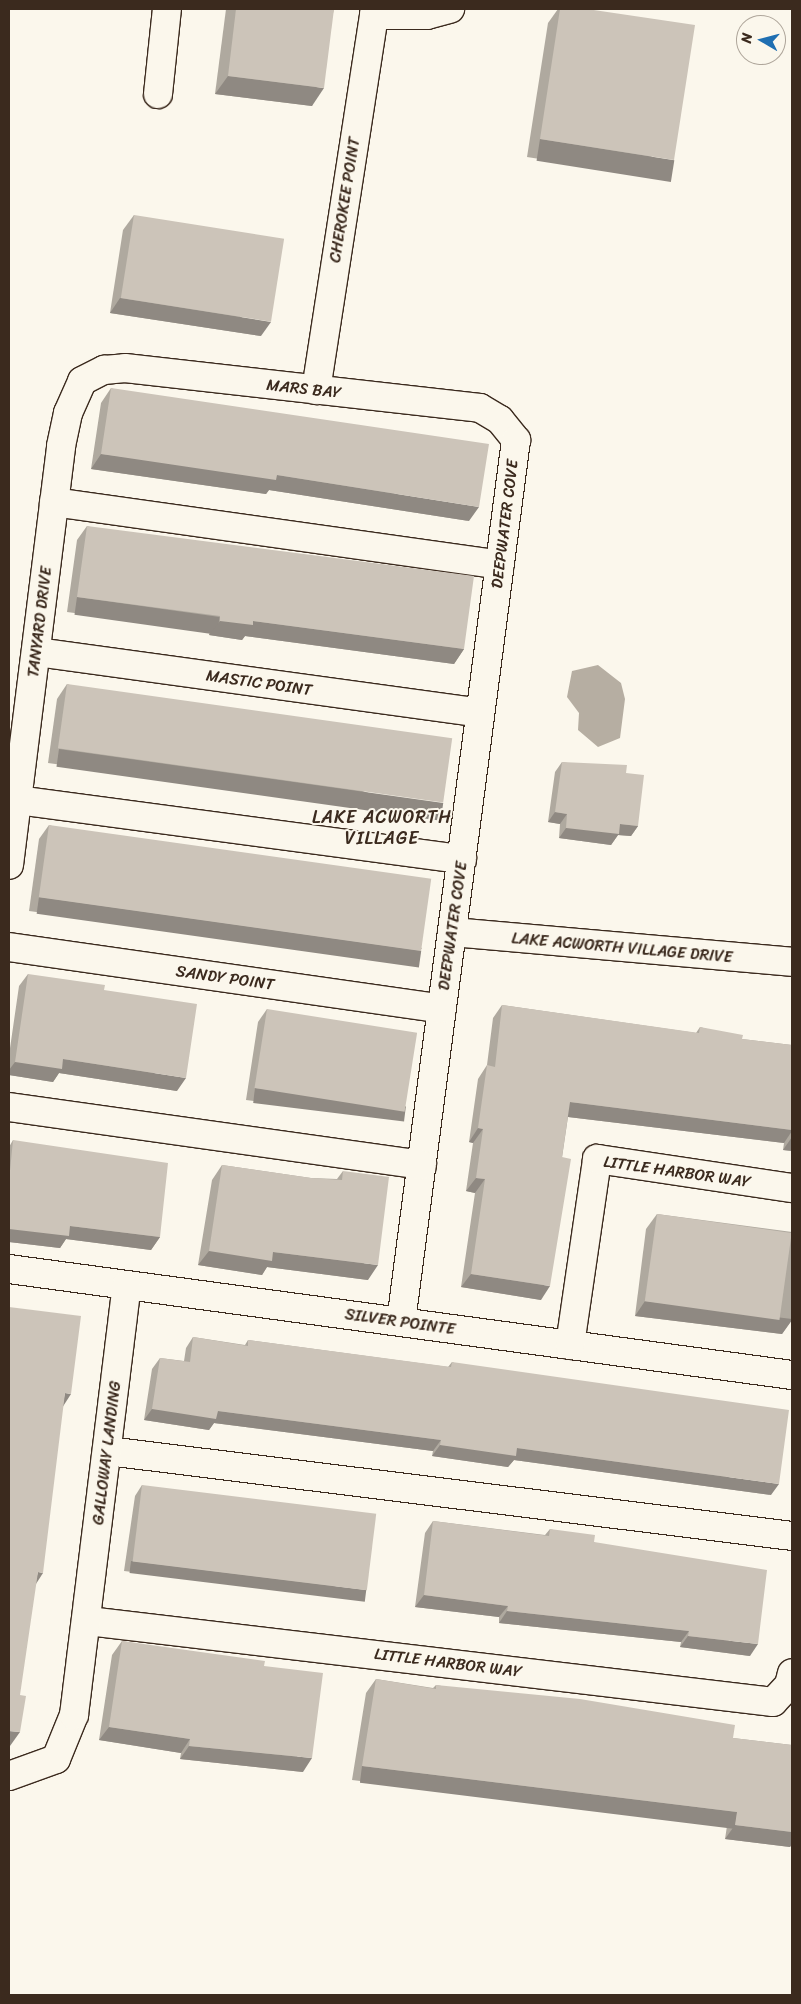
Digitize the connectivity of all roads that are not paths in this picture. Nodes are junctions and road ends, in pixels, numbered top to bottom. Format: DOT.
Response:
graph roads {
  1 [pos="166,9"];
  2 [pos="450,9"];
  3 [pos="374,12"];
  4 [pos="158,94"];
  5 [pos="82,381"];
  6 [pos="316,390"];
  7 [pos="516,440"];
  8 [pos="54,502"];
  9 [pos="500,565"];
  10 [pos="37,652"];
  11 [pos="480,713"];
  12 [pos="17,800"];
  13 [pos="462,859"];
  14 [pos="9,865"];
  15 [pos="452,932"];
  16 [pos="9,946"];
  17 [pos="792,962"];
  18 [pos="442,1009"];
  19 [pos="9,1108"];
  20 [pos="422,1165"];
  21 [pos="792,1188"];
  22 [pos="9,1269"];
  23 [pos="127,1285"];
  24 [pos="401,1322"];
  25 [pos="570,1345"];
  26 [pos="792,1375"];
  27 [pos="108,1451"];
  28 [pos="792,1536"];
  29 [pos="88,1621"];
  30 [pos="792,1673"];
  31 [pos="9,1776"];
  1 -- 4 [label="street"];
  2 -- 3 [label="street"];
  3 -- 6 [label="street, CHEROKEE POINT"];
  5 -- 6 [label="street, MARS BAY"];
  5 -- 8 [label="street, TANYARD DRIVE"];
  6 -- 7 [label="street, MARS BAY"];
  7 -- 9 [label="street, DEEPWATER COVE"];
  8 -- 9 [label="street"];
  8 -- 10 [label="street, TANYARD DRIVE"];
  9 -- 11 [label="street, DEEPWATER COVE"];
  10 -- 11 [label="street, MASTIC POINT"];
  10 -- 12 [label="street, TANYARD DRIVE"];
  11 -- 13 [label="street, DEEPWATER COVE"];
  12 -- 13 [label="street"];
  12 -- 14 [label="street, TANYARD DRIVE"];
  13 -- 15 [label="street, DEEPWATER COVE"];
  15 -- 17 [label="street, LAKE ACWORTH VILLAGE DRIVE"];
  15 -- 18 [label="street, DEEPWATER COVE"];
  16 -- 18 [label="street, SANDY POINT"];
  18 -- 20 [label="street, DEEPWATER COVE"];
  19 -- 20 [label="street"];
  20 -- 24 [label="street, DEEPWATER COVE"];
  21 -- 25 [label="street, LITTLE HARBOR WAY"];
  22 -- 23 [label="street, SILVER POINTE"];
  23 -- 24 [label="street, SILVER POINTE"];
  23 -- 27 [label="street, GALLOWAY LANDING"];
  24 -- 25 [label="street, SILVER POINTE"];
  25 -- 26 [label="street, SILVER POINTE"];
  27 -- 28 [label="street"];
  27 -- 29 [label="street, GALLOWAY LANDING"];
  29 -- 30 [label="street, LITTLE HARBOR WAY"];
  29 -- 31 [label="street"];
}
